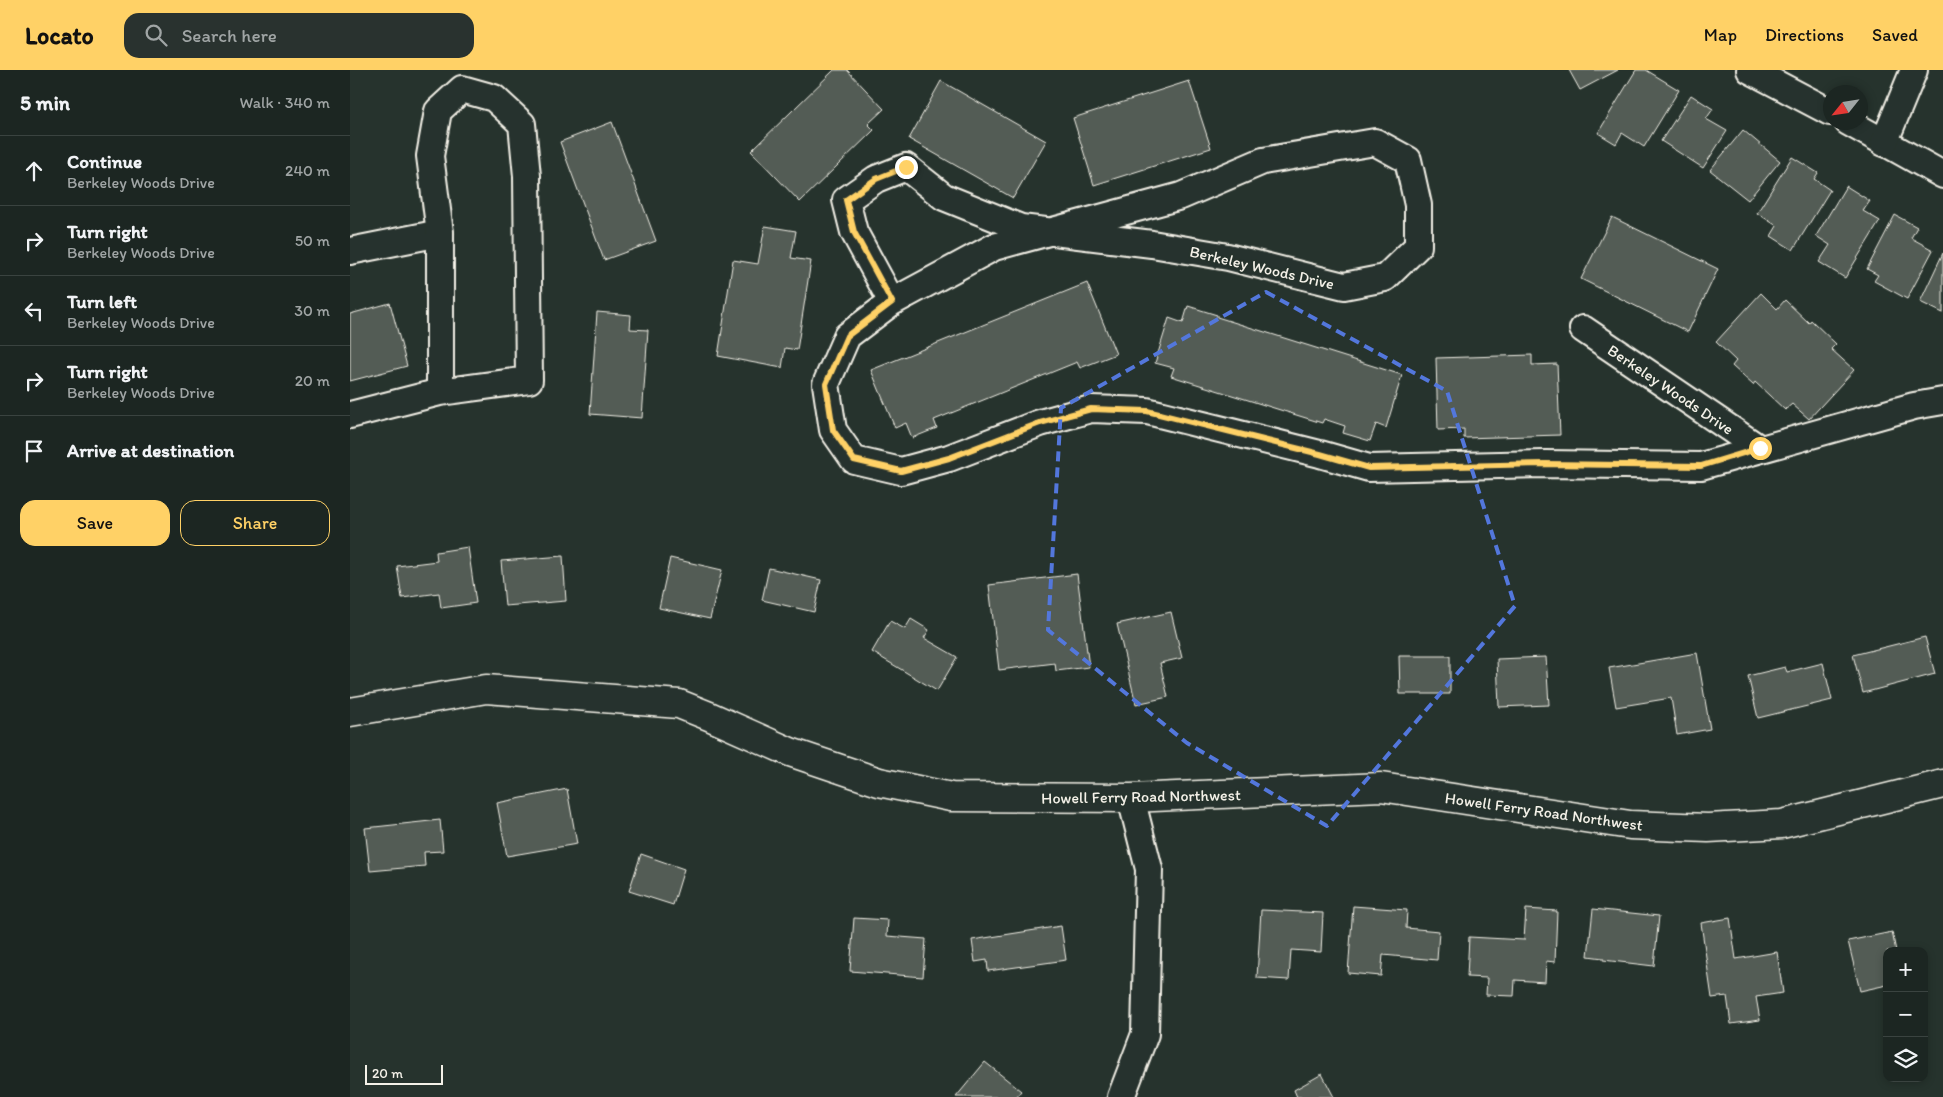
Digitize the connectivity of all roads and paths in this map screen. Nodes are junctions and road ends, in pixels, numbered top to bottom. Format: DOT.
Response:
graph roads {
  1 [pos="1750,70"];
  2 [pos="1914,70"];
  3 [pos="1823,108"];
  4 [pos="1862,130"];
  5 [pos="1884,143"];
  6 [pos="1943,174"];
  7 [pos="1051,232"];
  8 [pos="440,233"];
  9 [pos="350,251"];
  10 [pos="892,302"];
  11 [pos="1583,329"];
  12 [pos="440,392"];
  13 [pos="1943,401"];
  14 [pos="350,415"];
  15 [pos="1760,448"];
  16 [pos="350,712"];
  17 [pos="1943,784"];
  18 [pos="1131,798"];
  19 [pos="1121,1097"];
  1 -- 3 [label="street"];
  2 -- 5 [label="street"];
  4 -- 5 [label="street"];
  5 -- 6 [label="street"];
  7 -- 7 [label="street, Berkeley Woods Drive"];
  7 -- 10 [label="street, Berkeley Woods Drive"];
  7 -- 10 [label="street, Berkeley Woods Drive"];
  8 -- 9 [label="street"];
  8 -- 12 [label="street"];
  8 -- 12 [label="street"];
  10 -- 15 [label="street, Berkeley Woods Drive"];
  11 -- 15 [label="street, Berkeley Woods Drive"];
  12 -- 14 [label="street"];
  13 -- 15 [label="street, Berkeley Woods Drive"];
  16 -- 18 [label="street, Howell Ferry Road Northwest"];
  17 -- 18 [label="street, Howell Ferry Road Northwest"];
  18 -- 19 [label="street"];
}
